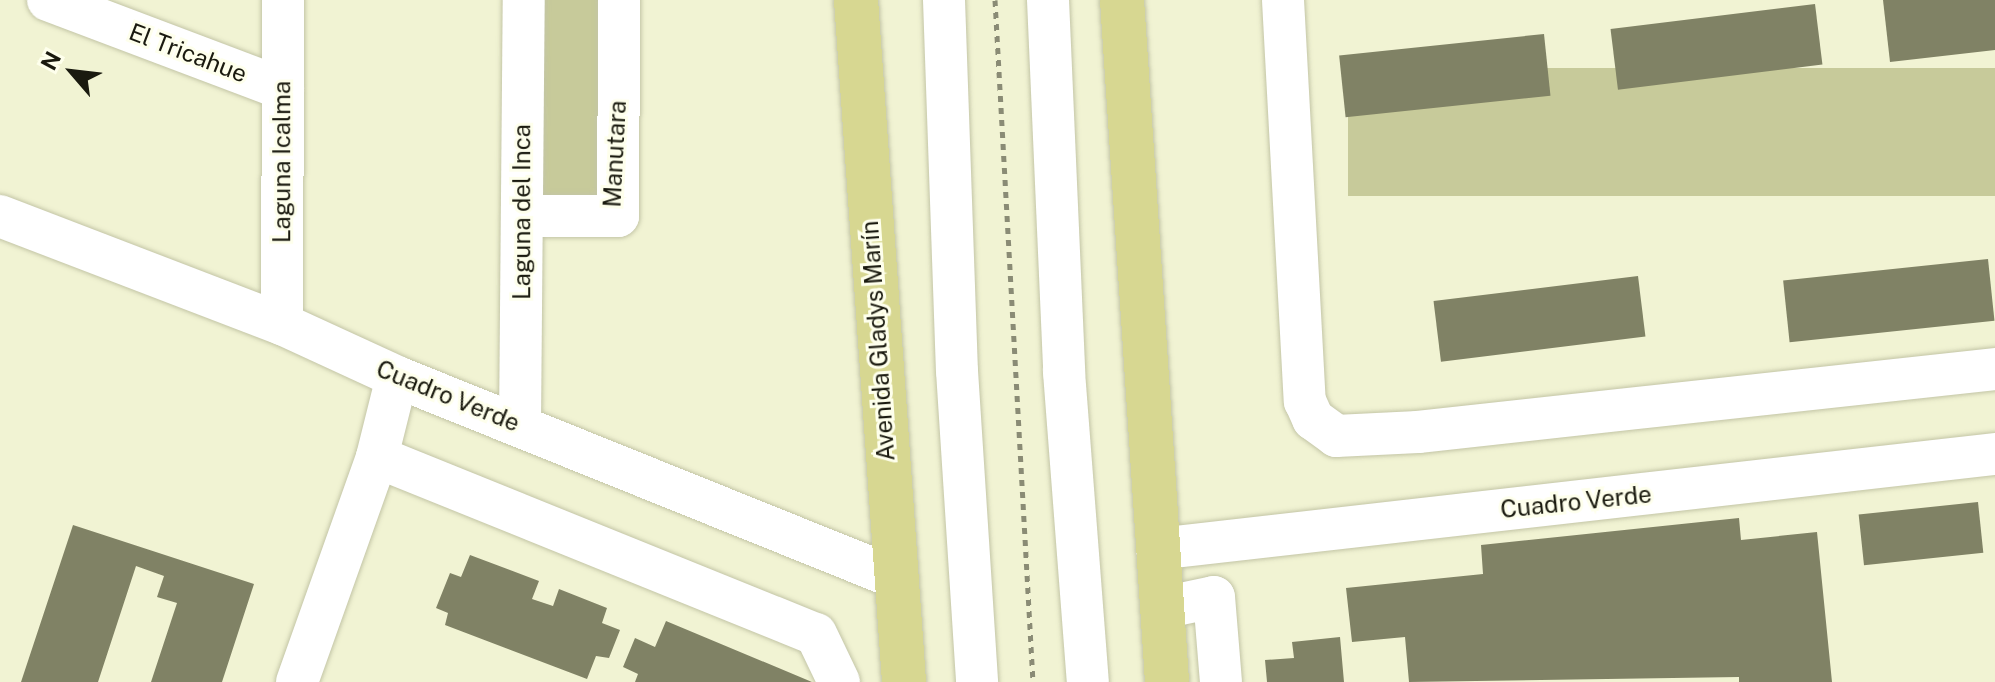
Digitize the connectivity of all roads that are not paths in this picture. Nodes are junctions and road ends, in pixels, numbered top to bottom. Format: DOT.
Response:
graph roads {
  1 [pos="283,0"];
  2 [pos="524,0"];
  3 [pos="619,0"];
  4 [pos="856,0"];
  5 [pos="944,0"];
  6 [pos="1048,0"];
  7 [pos="1122,0"];
  8 [pos="1283,0"];
  9 [pos="56,1"];
  10 [pos="283,89"];
  11 [pos="0,216"];
  12 [pos="522,216"];
  13 [pos="282,324"];
  14 [pos="1995,369"];
  15 [pos="397,377"];
  16 [pos="520,425"];
  17 [pos="1995,454"];
  18 [pos="377,457"];
  19 [pos="1157,549"];
  20 [pos="896,578"];
  21 [pos="1162,608"];
  22 [pos="297,682"];
  23 [pos="839,682"];
  24 [pos="904,682"];
  25 [pos="977,682"];
  26 [pos="1088,682"];
  27 [pos="1167,682"];
  28 [pos="1221,682"];
  1 -- 10 [label="street, Laguna Icalma"];
  2 -- 12 [label="street, Laguna del Inca"];
  3 -- 12 [label="street, Manutara"];
  4 -- 20 [label="main road, Avenida Gladys Marín"];
  5 -- 25 [label="street"];
  6 -- 26 [label="street"];
  7 -- 19 [label="main road"];
  8 -- 14 [label="street"];
  9 -- 10 [label="street, El Tricahue"];
  10 -- 13 [label="street, Laguna Icalma"];
  11 -- 13 [label="street, Cuadro Verde"];
  12 -- 16 [label="street, Laguna del Inca"];
  13 -- 15 [label="street, Cuadro Verde"];
  15 -- 16 [label="street, Cuadro Verde"];
  15 -- 18 [label="street"];
  16 -- 20 [label="street, Cuadro Verde"];
  17 -- 19 [label="street, Cuadro Verde"];
  18 -- 22 [label="street"];
  18 -- 23 [label="street"];
  19 -- 21 [label="main road"];
  20 -- 24 [label="main road, Avenida Gladys Marín"];
  21 -- 27 [label="main road"];
  21 -- 28 [label="street"];
}
